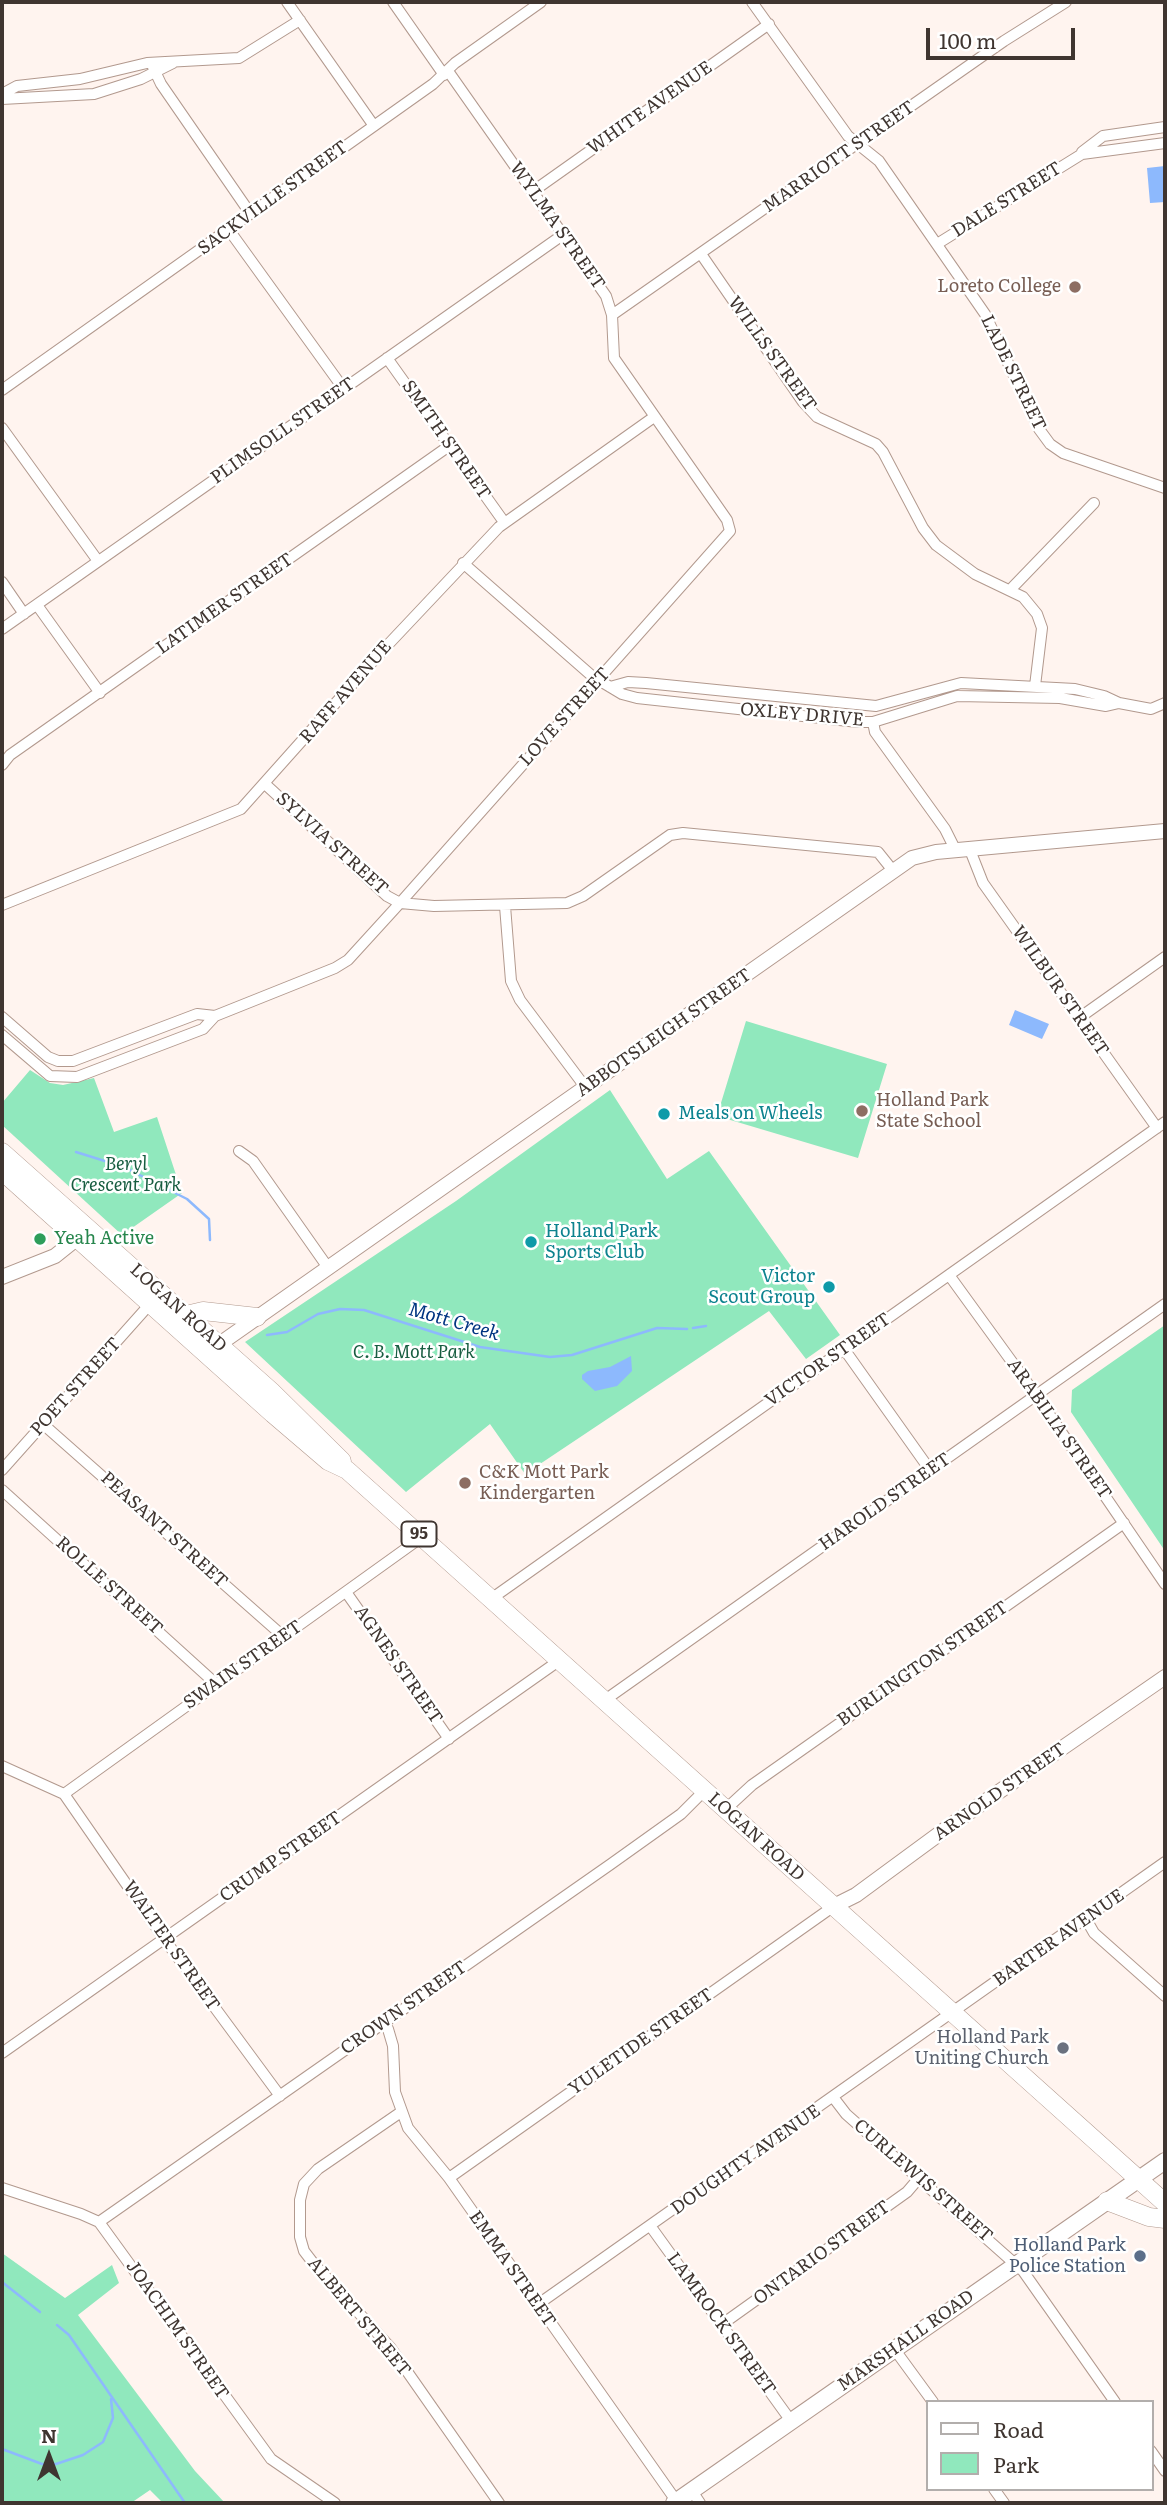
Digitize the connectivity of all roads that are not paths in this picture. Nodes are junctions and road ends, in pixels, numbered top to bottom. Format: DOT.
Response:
graph roads {
  1 [pos="287,2"];
  2 [pos="393,2"];
  3 [pos="541,2"];
  4 [pos="752,2"];
  5 [pos="1066,2"];
  6 [pos="300,20"];
  7 [pos="769,24"];
  8 [pos="154,67"];
  9 [pos="446,73"];
  10 [pos="5,96"];
  11 [pos="374,126"];
  12 [pos="1165,127"];
  13 [pos="1165,143"];
  14 [pos="858,144"];
  15 [pos="1077,156"];
  16 [pos="532,192"];
  17 [pos="250,213"];
  18 [pos="229,230"];
  19 [pos="564,234"];
  20 [pos="937,244"];
  21 [pos="701,254"];
  22 [pos="612,314"];
  23 [pos="387,358"];
  24 [pos="344,388"];
  25 [pos="2,390"];
  26 [pos="654,416"];
  27 [pos="2,428"];
  28 [pos="449,446"];
  29 [pos="1165,488"];
  30 [pos="1094,503"];
  31 [pos="504,522"];
  32 [pos="730,531"];
  33 [pos="98,561"];
  34 [pos="463,563"];
  35 [pos="2,582"];
  36 [pos="1010,590"];
  37 [pos="37,605"];
  38 [pos="24,614"];
  39 [pos="2,629"];
  40 [pos="598,680"];
  41 [pos="1035,686"];
  42 [pos="610,687"];
  43 [pos="100,692"];
  44 [pos="1165,702"];
  45 [pos="1119,703"];
  46 [pos="873,722"];
  47 [pos="2,765"];
  48 [pos="265,784"];
  49 [pos="1165,831"];
  50 [pos="963,850"];
  51 [pos="894,872"];
  52 [pos="400,903"];
  53 [pos="2,905"];
  54 [pos="505,906"];
  55 [pos="1165,957"];
  56 [pos="215,1016"];
  57 [pos="2,1017"];
  58 [pos="1079,1018"];
  59 [pos="2,1035"];
  60 [pos="586,1088"];
  61 [pos="1161,1125"];
  62 [pos="239,1151"];
  63 [pos="2,1152"];
  64 [pos="2,1171"];
  65 [pos="83,1234"];
  66 [pos="329,1269"];
  67 [pos="949,1275"];
  68 [pos="2,1277"];
  69 [pos="150,1304"];
  70 [pos="1165,1304"];
  71 [pos="186,1315"];
  72 [pos="257,1317"];
  73 [pos="212,1349"];
  74 [pos="844,1349"];
  75 [pos="1036,1395"];
  76 [pos="44,1425"];
  77 [pos="2,1470"];
  78 [pos="930,1470"];
  79 [pos="2,1490"];
  80 [pos="1124,1523"];
  81 [pos="422,1537"];
  82 [pos="1165,1584"];
  83 [pos="346,1592"];
  84 [pos="491,1599"];
  85 [pos="284,1637"];
  86 [pos="560,1660"];
  87 [pos="1165,1677"];
  88 [pos="216,1684"];
  89 [pos="605,1699"];
  90 [pos="450,1739"];
  91 [pos="2,1766"];
  92 [pos="705,1790"];
  93 [pos="64,1794"];
  94 [pos="726,1809"];
  95 [pos="1165,1863"];
  96 [pos="834,1906"];
  97 [pos="1086,1919"];
  98 [pos="165,1940"];
  99 [pos="1165,1996"];
  100 [pos="953,2012"];
  101 [pos="383,2023"];
  102 [pos="2,2053"];
  103 [pos="280,2096"];
  104 [pos="834,2097"];
  105 [pos="401,2112"];
  106 [pos="1165,2161"];
  107 [pos="449,2178"];
  108 [pos="919,2178"];
  109 [pos="1139,2179"];
  110 [pos="2,2189"];
  111 [pos="1107,2201"];
  112 [pos="1165,2203"];
  113 [pos="1165,2219"];
  114 [pos="99,2222"];
  115 [pos="652,2227"];
  116 [pos="1016,2263"];
  117 [pos="537,2305"];
  118 [pos="721,2325"];
  119 [pos="895,2350"];
  120 [pos="932,2400"];
  121 [pos="1114,2400"];
  122 [pos="791,2421"];
  123 [pos="1153,2454"];
  124 [pos="1165,2469"];
  125 [pos="696,2497"];
  126 [pos="675,2502"];
  127 [pos="335,2503"];
  128 [pos="499,2503"];
  1 -- 6 [label="street"];
  2 -- 9 [label="street, WYLMA STREET"];
  3 -- 9 [label="street, SACKVILLE STREET"];
  4 -- 7 [label="street, LADE STREET"];
  5 -- 14 [label="street, MARRIOTT STREET"];
  6 -- 8 [label="street"];
  6 -- 11 [label="street"];
  7 -- 14 [label="street, LADE STREET"];
  7 -- 16 [label="street, WHITE AVENUE"];
  8 -- 10 [label="street"];
  8 -- 10 [label="street"];
  8 -- 17 [label="street"];
  9 -- 11 [label="street, SACKVILLE STREET"];
  9 -- 16 [label="street, WYLMA STREET"];
  11 -- 17 [label="street, SACKVILLE STREET"];
  12 -- 15 [label="street, DALE STREET"];
  13 -- 15 [label="street, DALE STREET"];
  14 -- 20 [label="street, LADE STREET"];
  14 -- 21 [label="street, MARRIOTT STREET"];
  15 -- 20 [label="street, DALE STREET"];
  16 -- 19 [label="street, WYLMA STREET"];
  17 -- 18 [label="street, SACKVILLE STREET"];
  18 -- 24 [label="street"];
  18 -- 25 [label="street, SACKVILLE STREET"];
  19 -- 22 [label="street, WYLMA STREET"];
  19 -- 23 [label="street, PLIMSOLL STREET"];
  20 -- 29 [label="street, LADE STREET"];
  21 -- 22 [label="street, MARRIOTT STREET"];
  21 -- 36 [label="street, WILLS STREET"];
  22 -- 26 [label="street, WYLMA STREET"];
  23 -- 24 [label="street, PLIMSOLL STREET"];
  23 -- 28 [label="street, SMITH STREET"];
  24 -- 33 [label="street, PLIMSOLL STREET"];
  26 -- 31 [label="street, RAFF AVENUE"];
  26 -- 32 [label="street, WYLMA STREET"];
  27 -- 33 [label="street"];
  28 -- 31 [label="street, SMITH STREET"];
  28 -- 43 [label="street, LATIMER STREET"];
  30 -- 36 [label="street"];
  31 -- 34 [label="street, RAFF AVENUE"];
  32 -- 40 [label="street, LOVE STREET"];
  33 -- 37 [label="street, PLIMSOLL STREET"];
  34 -- 40 [label="street, OXLEY DRIVE"];
  34 -- 48 [label="street, RAFF AVENUE"];
  35 -- 38 [label="street"];
  36 -- 41 [label="street, WILLS STREET"];
  37 -- 38 [label="street, PLIMSOLL STREET"];
  37 -- 43 [label="street"];
  38 -- 39 [label="street, PLIMSOLL STREET"];
  40 -- 42 [label="street, OXLEY DRIVE"];
  40 -- 52 [label="street, LOVE STREET"];
  41 -- 42 [label="street, OXLEY DRIVE"];
  41 -- 45 [label="street, OXLEY DRIVE"];
  42 -- 46 [label="street, OXLEY DRIVE"];
  43 -- 47 [label="street, LATIMER STREET"];
  44 -- 45 [label="street, OXLEY DRIVE"];
  45 -- 46 [label="street, OXLEY DRIVE"];
  46 -- 50 [label="street, WILBUR STREET"];
  48 -- 52 [label="street, SYLVIA STREET"];
  48 -- 53 [label="street, RAFF AVENUE"];
  49 -- 50 [label="street, ABBOTSLEIGH STREET"];
  50 -- 51 [label="street, ABBOTSLEIGH STREET"];
  50 -- 58 [label="street, WILBUR STREET"];
  51 -- 54 [label="street"];
  51 -- 60 [label="street, ABBOTSLEIGH STREET"];
  52 -- 54 [label="street"];
  52 -- 56 [label="street, LOVE STREET"];
  54 -- 60 [label="street"];
  55 -- 58 [label="street"];
  56 -- 57 [label="street"];
  56 -- 59 [label="street"];
  58 -- 61 [label="street, WILBUR STREET"];
  60 -- 66 [label="street, ABBOTSLEIGH STREET"];
  61 -- 67 [label="street, VICTOR STREET"];
  62 -- 66 [label="street"];
  63 -- 65 [label="main road, LOGAN ROAD / 95"];
  64 -- 65 [label="main road, LOGAN ROAD / 95"];
  65 -- 68 [label="street"];
  65 -- 69 [label="main road, LOGAN ROAD / 95"];
  65 -- 71 [label="main road, LOGAN ROAD / 95"];
  66 -- 72 [label="street, ABBOTSLEIGH STREET"];
  67 -- 74 [label="street, VICTOR STREET"];
  67 -- 75 [label="street, ARABILIA STREET"];
  69 -- 73 [label="main road, LOGAN ROAD / 95"];
  69 -- 76 [label="street, POET STREET"];
  70 -- 75 [label="street, HAROLD STREET"];
  71 -- 72 [label="main road"];
  71 -- 73 [label="main road, LOGAN ROAD / 95"];
  72 -- 73 [label="street, ABBOTSLEIGH STREET"];
  73 -- 81 [label="main road, LOGAN ROAD / 95"];
  74 -- 78 [label="street"];
  74 -- 84 [label="street, VICTOR STREET"];
  75 -- 78 [label="street, HAROLD STREET"];
  75 -- 80 [label="street, ARABILIA STREET"];
  76 -- 77 [label="street, POET STREET"];
  76 -- 85 [label="street, PEASANT STREET"];
  78 -- 89 [label="street, HAROLD STREET"];
  79 -- 88 [label="street, ROLLE STREET"];
  80 -- 82 [label="street, ARABILIA STREET"];
  80 -- 94 [label="street, BURLINGTON STREET"];
  81 -- 83 [label="street, SWAIN STREET"];
  81 -- 84 [label="main road, LOGAN ROAD / 95"];
  83 -- 85 [label="street, SWAIN STREET"];
  83 -- 90 [label="street, AGNES STREET"];
  84 -- 86 [label="main road, LOGAN ROAD / 95"];
  85 -- 88 [label="street, SWAIN STREET"];
  86 -- 89 [label="main road, LOGAN ROAD / 95"];
  86 -- 90 [label="street, CRUMP STREET"];
  87 -- 96 [label="street, ARNOLD STREET"];
  88 -- 93 [label="street, SWAIN STREET"];
  89 -- 92 [label="main road, LOGAN ROAD / 95"];
  90 -- 98 [label="street, CRUMP STREET"];
  91 -- 93 [label="street"];
  92 -- 94 [label="main road, LOGAN ROAD / 95"];
  92 -- 101 [label="street, CROWN STREET"];
  93 -- 98 [label="street, WALTER STREET"];
  94 -- 96 [label="main road, LOGAN ROAD / 95"];
  95 -- 97 [label="street, BARTER AVENUE"];
  96 -- 100 [label="main road, LOGAN ROAD / 95"];
  96 -- 107 [label="street, YULETIDE STREET"];
  97 -- 99 [label="street"];
  97 -- 100 [label="street, BARTER AVENUE"];
  98 -- 102 [label="street, CRUMP STREET"];
  98 -- 103 [label="street, WALTER STREET"];
  100 -- 104 [label="street, DOUGHTY AVENUE"];
  100 -- 109 [label="main road, LOGAN ROAD / 95"];
  101 -- 103 [label="street, CROWN STREET"];
  101 -- 105 [label="street, EMMA STREET"];
  103 -- 114 [label="street, CROWN STREET"];
  104 -- 108 [label="street, CURLEWIS STREET"];
  104 -- 115 [label="street, DOUGHTY AVENUE"];
  105 -- 107 [label="street, EMMA STREET"];
  105 -- 128 [label="street, ALBERT STREET"];
  106 -- 109 [label="main road, MARSHALL ROAD"];
  107 -- 117 [label="street, EMMA STREET"];
  108 -- 116 [label="street, CURLEWIS STREET"];
  108 -- 118 [label="street, ONTARIO STREET"];
  109 -- 111 [label="main road, MARSHALL ROAD"];
  109 -- 112 [label="main road, LOGAN ROAD / 95"];
  110 -- 114 [label="street"];
  111 -- 113 [label="main road"];
  111 -- 116 [label="main road, MARSHALL ROAD"];
  114 -- 127 [label="street, JOACHIM STREET"];
  115 -- 117 [label="street, DOUGHTY AVENUE"];
  115 -- 118 [label="street, LAMROCK STREET"];
  116 -- 119 [label="main road, MARSHALL ROAD"];
  116 -- 121 [label="street, CURLEWIS STREET"];
  117 -- 126 [label="street, EMMA STREET"];
  118 -- 122 [label="street, LAMROCK STREET"];
  119 -- 120 [label="street"];
  119 -- 122 [label="main road, MARSHALL ROAD"];
  122 -- 125 [label="main road, MARSHALL ROAD"];
  123 -- 124 [label="street"];
  125 -- 126 [label="main road, MARSHALL ROAD"];
}
